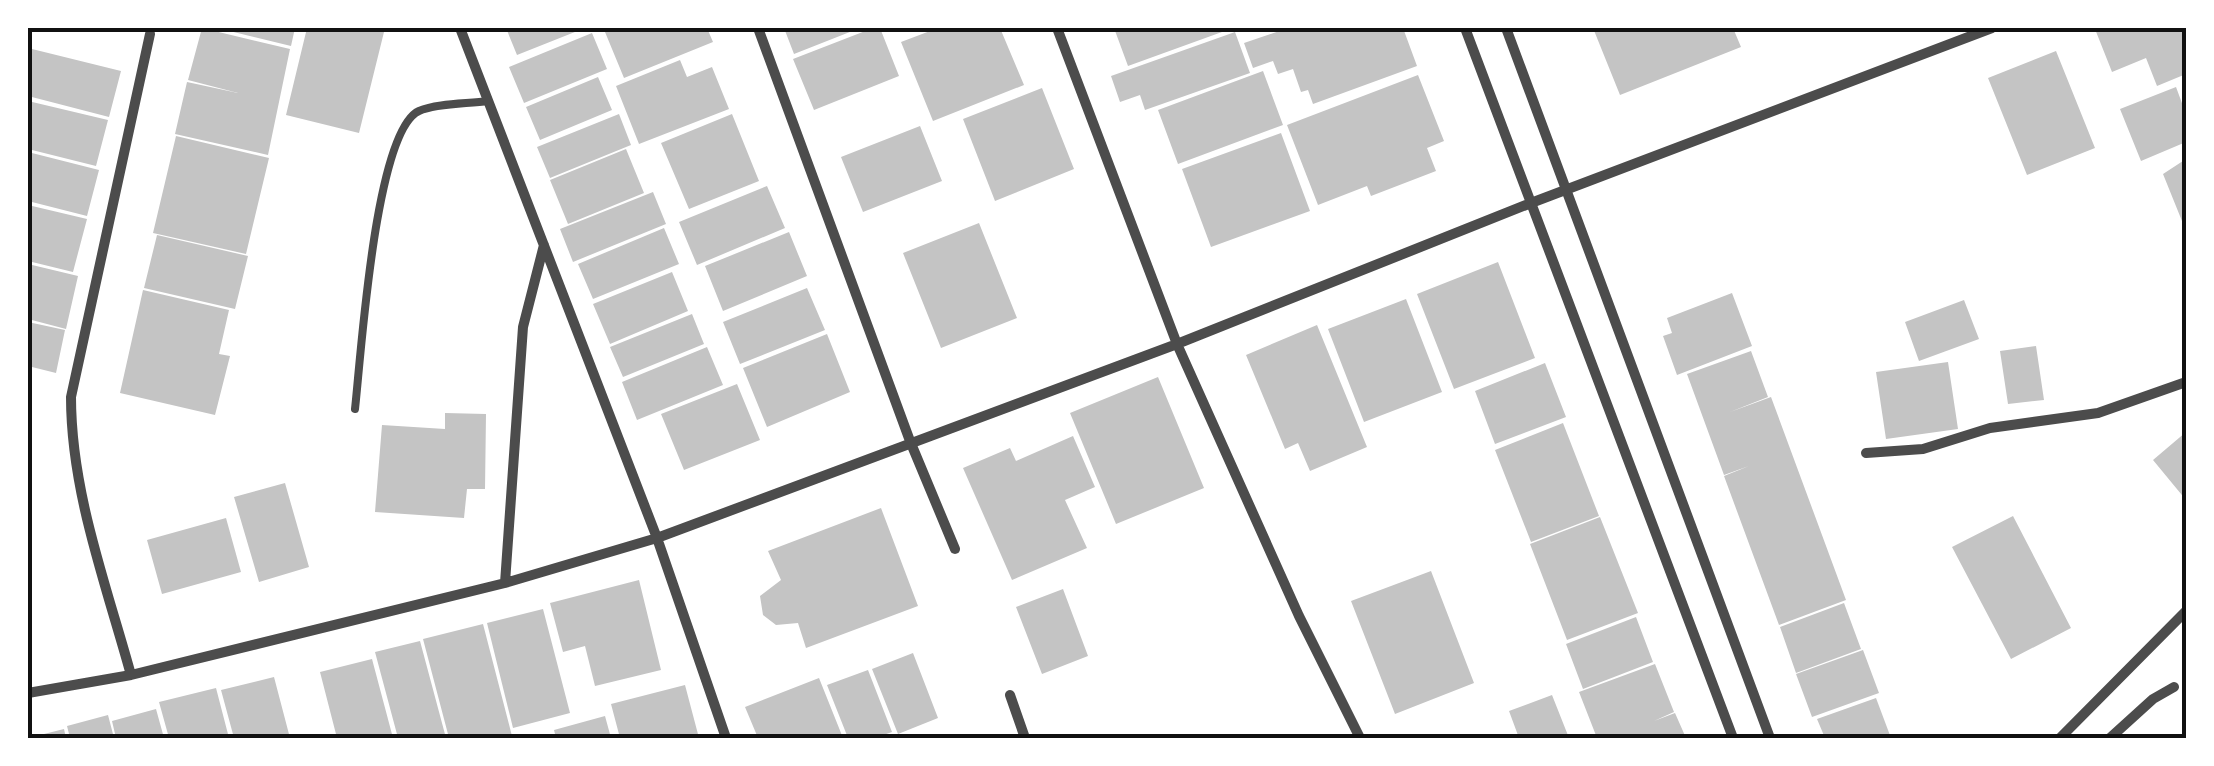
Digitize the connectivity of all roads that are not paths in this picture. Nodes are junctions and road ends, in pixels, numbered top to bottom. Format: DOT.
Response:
graph roads {
  1 [pos="460,28"];
  2 [pos="758,28"];
  3 [pos="1057,28"];
  4 [pos="1466,28"];
  5 [pos="1506,28"];
  6 [pos="1992,28"];
  7 [pos="150,34"];
  8 [pos="488,101"];
  9 [pos="1567,192"];
  10 [pos="1531,202"];
  11 [pos="544,244"];
  12 [pos="1178,344"];
  13 [pos="2186,382"];
  14 [pos="355,409"];
  15 [pos="910,441"];
  16 [pos="1866,452"];
  17 [pos="658,538"];
  18 [pos="955,549"];
  19 [pos="505,583"];
  20 [pos="2186,611"];
  21 [pos="131,674"];
  22 [pos="2174,687"];
  23 [pos="28,693"];
  24 [pos="1010,694"];
  25 [pos="726,738"];
  26 [pos="1025,738"];
  27 [pos="1360,738"];
  28 [pos="1733,738"];
  29 [pos="1770,738"];
  30 [pos="2060,738"];
  31 [pos="2110,738"];
  1 -- 8 [label="street"];
  2 -- 15 [label="street"];
  3 -- 12 [label="street"];
  4 -- 10 [label="street"];
  5 -- 9 [label="street"];
  6 -- 9 [label="street"];
  7 -- 21 [label="street"];
  8 -- 11 [label="street"];
  8 -- 14 [label="lane"];
  9 -- 10 [label="street"];
  9 -- 29 [label="street"];
  10 -- 12 [label="street"];
  10 -- 28 [label="street"];
  11 -- 17 [label="street"];
  11 -- 19 [label="street"];
  12 -- 15 [label="street"];
  12 -- 27 [label="street"];
  13 -- 16 [label="street"];
  15 -- 17 [label="street"];
  15 -- 18 [label="street"];
  17 -- 19 [label="street"];
  17 -- 25 [label="street"];
  19 -- 21 [label="street"];
  20 -- 30 [label="street"];
  21 -- 23 [label="street"];
  22 -- 31 [label="street"];
  24 -- 26 [label="street"];
}
